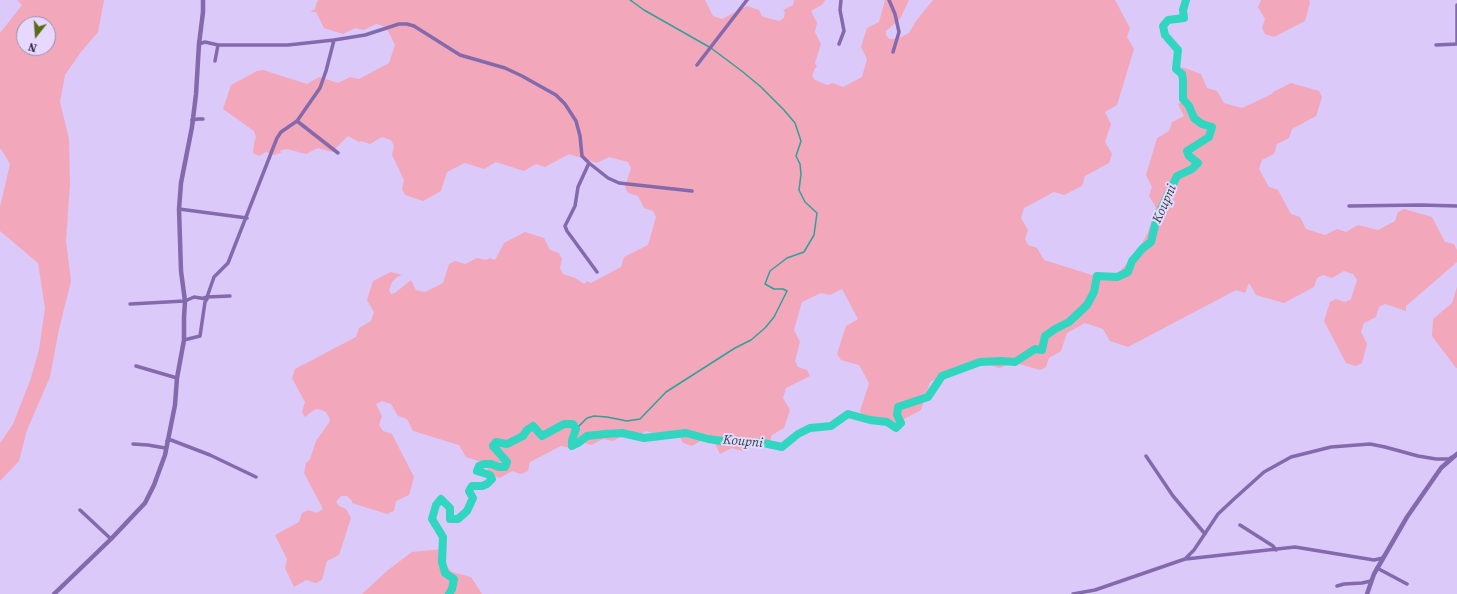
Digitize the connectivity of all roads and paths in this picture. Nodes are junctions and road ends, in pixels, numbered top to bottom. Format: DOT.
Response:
graph roads {
  1 [pos="203,0"];
  2 [pos="747,0"];
  3 [pos="841,0"];
  4 [pos="889,0"];
  5 [pos="1457,4"];
  6 [pos="334,40"];
  7 [pos="199,44"];
  8 [pos="839,44"];
  9 [pos="1457,44"];
  10 [pos="218,45"];
  11 [pos="1436,45"];
  12 [pos="893,52"];
  13 [pos="215,61"];
  14 [pos="697,65"];
  15 [pos="203,119"];
  16 [pos="192,120"];
  17 [pos="297,121"];
  18 [pos="338,153"];
  19 [pos="589,164"];
  20 [pos="692,191"];
  21 [pos="1349,206"];
  22 [pos="1457,206"];
  23 [pos="180,209"];
  24 [pos="247,218"];
  25 [pos="597,272"];
  26 [pos="230,296"];
  27 [pos="207,298"];
  28 [pos="185,301"];
  29 [pos="130,304"];
  30 [pos="184,340"];
  31 [pos="136,366"];
  32 [pos="177,378"];
  33 [pos="167,441"];
  34 [pos="133,444"];
  35 [pos="165,448"];
  36 [pos="1456,455"];
  37 [pos="1146,456"];
  38 [pos="256,477"];
  39 [pos="80,510"];
  40 [pos="1240,525"];
  41 [pos="1205,534"];
  42 [pos="111,539"];
  43 [pos="1276,550"];
  44 [pos="1383,558"];
  45 [pos="1185,559"];
  46 [pos="1377,568"];
  47 [pos="1371,581"];
  48 [pos="1408,584"];
  49 [pos="1337,586"];
  50 [pos="54,594"];
  51 [pos="1073,594"];
  52 [pos="1367,594"];
  1 -- 7 [label="street"];
  2 -- 14 [label="street"];
  3 -- 8 [label="street"];
  4 -- 12 [label="street"];
  5 -- 9 [label="street"];
  6 -- 10 [label="street"];
  6 -- 17 [label="street"];
  6 -- 19 [label="street"];
  7 -- 10 [label="street"];
  7 -- 16 [label="street"];
  9 -- 11 [label="street"];
  10 -- 13 [label="street"];
  15 -- 16 [label="street"];
  16 -- 23 [label="street"];
  17 -- 18 [label="street"];
  17 -- 24 [label="street"];
  19 -- 20 [label="street"];
  19 -- 25 [label="street"];
  21 -- 22 [label="street"];
  23 -- 24 [label="street"];
  23 -- 28 [label="street"];
  24 -- 27 [label="street"];
  26 -- 27 [label="street"];
  27 -- 28 [label="street"];
  27 -- 30 [label="street"];
  28 -- 29 [label="street"];
  28 -- 30 [label="street"];
  30 -- 32 [label="street"];
  31 -- 32 [label="street"];
  32 -- 33 [label="street"];
  33 -- 35 [label="street"];
  33 -- 38 [label="street"];
  34 -- 35 [label="street"];
  35 -- 42 [label="street"];
  36 -- 41 [label="street"];
  36 -- 44 [label="street"];
  37 -- 41 [label="street"];
  39 -- 42 [label="street"];
  40 -- 43 [label="street"];
  41 -- 45 [label="street"];
  42 -- 50 [label="street"];
  43 -- 44 [label="street"];
  43 -- 45 [label="street"];
  44 -- 46 [label="street"];
  45 -- 51 [label="street"];
  46 -- 47 [label="street"];
  46 -- 48 [label="street"];
  47 -- 49 [label="street"];
  47 -- 52 [label="street"];
}
